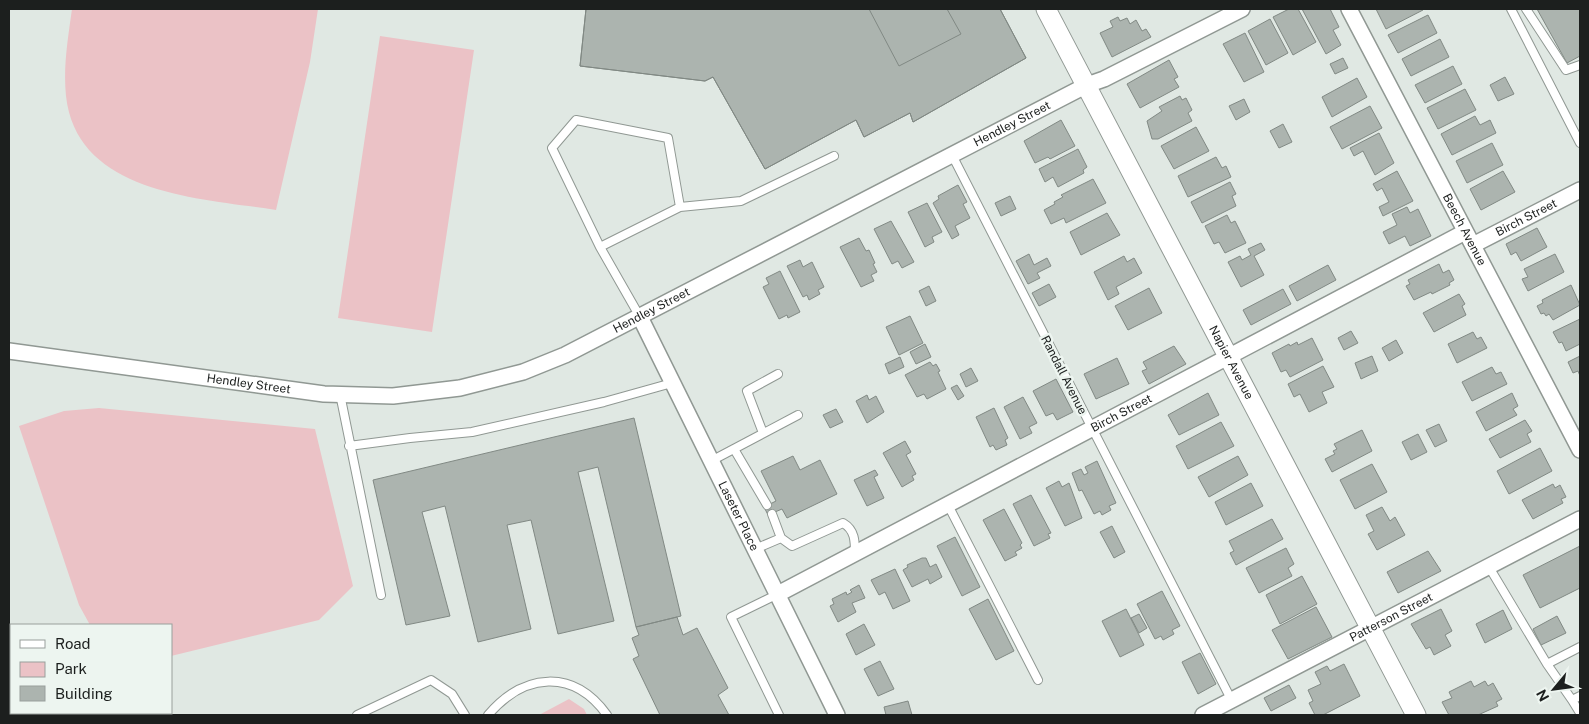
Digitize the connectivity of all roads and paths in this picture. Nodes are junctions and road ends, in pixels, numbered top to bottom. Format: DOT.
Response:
graph roads {
  1 [pos="1046,9"];
  2 [pos="1242,9"];
  3 [pos="1349,9"];
  4 [pos="1511,9"];
  5 [pos="1526,9"];
  6 [pos="1580,65"];
  7 [pos="1087,85"];
  8 [pos="1580,143"];
  9 [pos="952,155"];
  10 [pos="834,156"];
  11 [pos="1580,190"];
  12 [pos="680,207"];
  13 [pos="1469,238"];
  14 [pos="600,247"];
  15 [pos="640,317"];
  16 [pos="9,352"];
  17 [pos="1228,357"];
  18 [pos="778,374"];
  19 [pos="672,383"];
  20 [pos="340,394"];
  21 [pos="798,415"];
  22 [pos="1092,429"];
  23 [pos="763,433"];
  24 [pos="349,446"];
  25 [pos="734,449"];
  26 [pos="1580,450"];
  27 [pos="711,461"];
  28 [pos="767,505"];
  29 [pos="948,505"];
  30 [pos="772,514"];
  31 [pos="1580,519"];
  32 [pos="781,538"];
  33 [pos="755,549"];
  34 [pos="855,554"];
  35 [pos="1488,567"];
  36 [pos="778,594"];
  37 [pos="381,595"];
  38 [pos="1370,628"];
  39 [pos="1580,647"];
  40 [pos="1547,664"];
  41 [pos="1038,680"];
  42 [pos="1580,696"];
  43 [pos="1572,700"];
  44 [pos="1232,701"];
  45 [pos="1580,713"];
  46 [pos="357,715"];
  47 [pos="465,715"];
  48 [pos="488,715"];
  49 [pos="607,715"];
  50 [pos="779,715"];
  51 [pos="837,715"];
  52 [pos="1203,715"];
  53 [pos="1416,715"];
  1 -- 7 [label="street, Napier Avenue"];
  2 -- 7 [label="street, Hendley Street"];
  3 -- 13 [label="street, Beech Avenue"];
  4 -- 8 [label="lane"];
  5 -- 6 [label="lane"];
  7 -- 9 [label="street, Hendley Street"];
  7 -- 17 [label="street, Napier Avenue"];
  9 -- 15 [label="street, Hendley Street"];
  9 -- 22 [label="lane, Randall Avenue"];
  10 -- 12 [label="lane"];
  11 -- 13 [label="street, Birch Street"];
  12 -- 14 [label="lane"];
  12 -- 14 [label="lane"];
  13 -- 17 [label="street, Birch Street"];
  13 -- 26 [label="street, Beech Avenue"];
  14 -- 15 [label="lane"];
  15 -- 19 [label="street, Laseter Place"];
  15 -- 20 [label="street, Hendley Street"];
  16 -- 20 [label="street, Hendley Street"];
  17 -- 22 [label="street, Birch Street"];
  17 -- 38 [label="street, Napier Avenue"];
  18 -- 23 [label="lane"];
  19 -- 24 [label="lane"];
  19 -- 27 [label="street, Laseter Place"];
  20 -- 24 [label="lane"];
  21 -- 23 [label="lane"];
  22 -- 29 [label="street, Birch Street"];
  22 -- 44 [label="lane, Randall Avenue"];
  23 -- 25 [label="lane"];
  24 -- 37 [label="lane"];
  25 -- 27 [label="lane"];
  25 -- 28 [label="lane"];
  27 -- 33 [label="street, Laseter Place"];
  29 -- 34 [label="street, Birch Street"];
  29 -- 41 [label="lane"];
  30 -- 32 [label="lane"];
  31 -- 35 [label="street, Patterson Street"];
  32 -- 33 [label="lane"];
  32 -- 34 [label="lane"];
  33 -- 36 [label="street, Laseter Place"];
  34 -- 36 [label="street, Birch Street"];
  35 -- 38 [label="street, Patterson Street"];
  35 -- 40 [label="lane"];
  36 -- 50 [label="lane"];
  36 -- 51 [label="street, Laseter Place"];
  38 -- 44 [label="street, Patterson Street"];
  38 -- 53 [label="street, Napier Avenue"];
  39 -- 40 [label="lane"];
  40 -- 43 [label="lane"];
  42 -- 43 [label="lane"];
  43 -- 45 [label="lane"];
  44 -- 52 [label="street, Patterson Street"];
  46 -- 47 [label="lane"];
  48 -- 49 [label="lane"];
}
